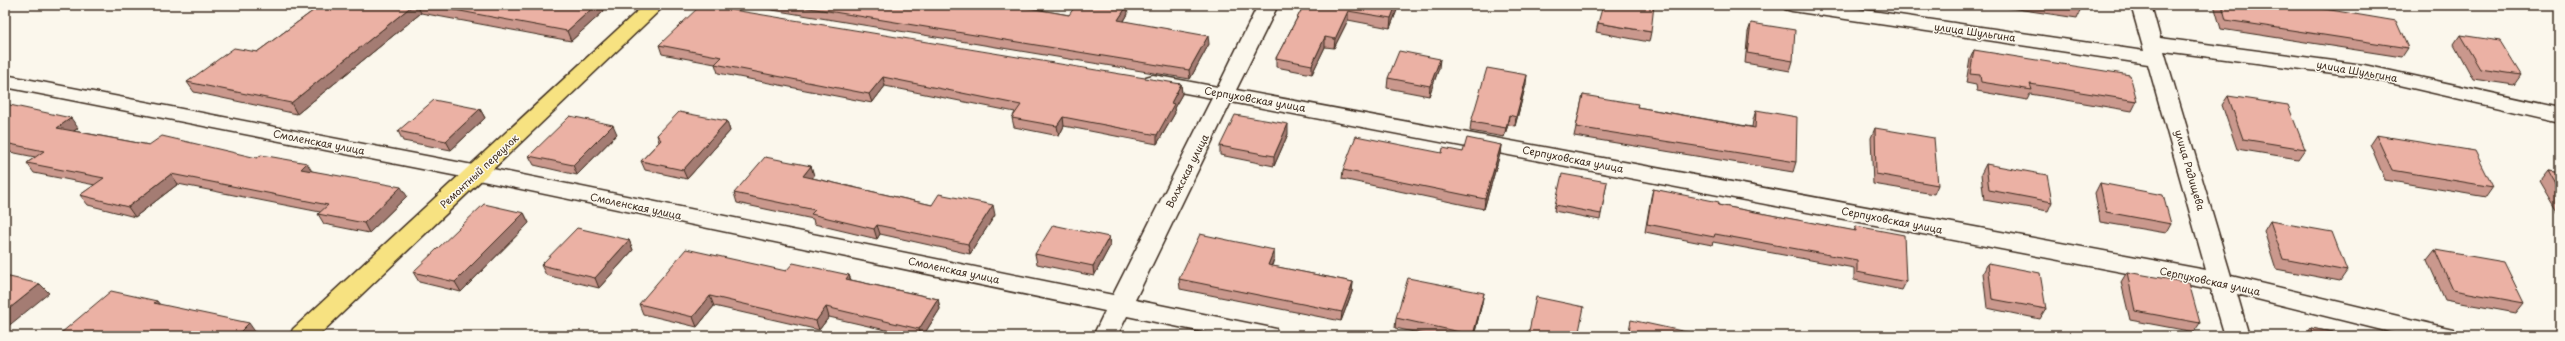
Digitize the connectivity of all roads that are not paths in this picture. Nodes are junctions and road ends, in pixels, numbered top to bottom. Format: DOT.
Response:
graph roads {
  1 [pos="655,5"];
  2 [pos="1268,5"];
  3 [pos="1792,5"];
  4 [pos="2141,5"];
  5 [pos="2155,51"];
  6 [pos="1131,78"];
  7 [pos="5,82"];
  8 [pos="1226,93"];
  9 [pos="2560,114"];
  10 [pos="478,173"];
  11 [pos="2222,282"];
  12 [pos="1120,304"];
  13 [pos="302,336"];
  14 [pos="1105,336"];
  15 [pos="1267,336"];
  16 [pos="2237,336"];
  17 [pos="2444,336"];
  1 -- 10 [label="main road, Ремонтный переулок"];
  2 -- 8 [label="street, Волжская улица"];
  3 -- 5 [label="street, улица Шульгина"];
  4 -- 5 [label="street, улица Радищева"];
  5 -- 9 [label="street, улица Шульгина"];
  5 -- 11 [label="street, улица Радищева"];
  6 -- 8 [label="street, Серпуховская улица"];
  7 -- 10 [label="street, Смоленская улица"];
  8 -- 11 [label="street, Серпуховская улица"];
  8 -- 12 [label="street, Волжская улица"];
  10 -- 12 [label="street, Смоленская улица"];
  10 -- 13 [label="main road, Ремонтный переулок"];
  11 -- 16 [label="street, улица Радищева"];
  11 -- 17 [label="street, Серпуховская улица"];
  12 -- 14 [label="street, Волжская улица"];
  12 -- 15 [label="street, Смоленская улица"];
}
